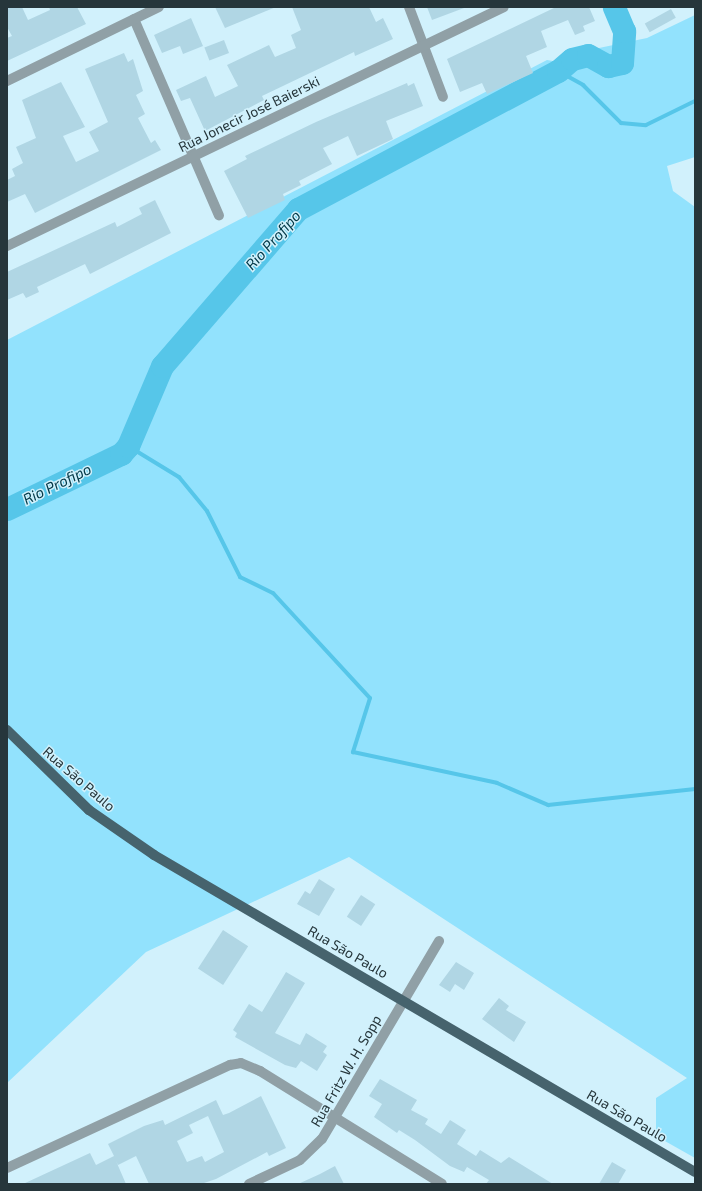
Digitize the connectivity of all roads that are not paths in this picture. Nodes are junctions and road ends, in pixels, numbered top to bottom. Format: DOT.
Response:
graph roads {
  1 [pos="159,7"];
  2 [pos="408,7"];
  3 [pos="504,7"];
  4 [pos="134,19"];
  5 [pos="423,46"];
  6 [pos="7,81"];
  7 [pos="443,97"];
  8 [pos="193,157"];
  9 [pos="219,215"];
  10 [pos="7,246"];
  11 [pos="7,730"];
  12 [pos="439,942"];
  13 [pos="404,1001"];
  14 [pos="335,1118"];
  15 [pos="7,1168"];
  16 [pos="695,1172"];
  17 [pos="248,1184"];
  18 [pos="442,1184"];
  1 -- 4 [label="street"];
  2 -- 5 [label="street"];
  3 -- 5 [label="street, Rua Jonecir José Baierski"];
  4 -- 6 [label="street"];
  4 -- 8 [label="street"];
  5 -- 7 [label="street"];
  5 -- 8 [label="street, Rua Jonecir José Baierski"];
  8 -- 9 [label="street"];
  8 -- 10 [label="street, Rua Jonecir José Baierski"];
  11 -- 13 [label="main road, Rua São Paulo"];
  12 -- 13 [label="street, Rua Fritz W. H. Sopp"];
  13 -- 14 [label="street, Rua Fritz W. H. Sopp"];
  13 -- 16 [label="main road, Rua São Paulo"];
  14 -- 15 [label="street"];
  14 -- 17 [label="street, Rua Fritz W. H. Sopp"];
  14 -- 18 [label="street"];
}
